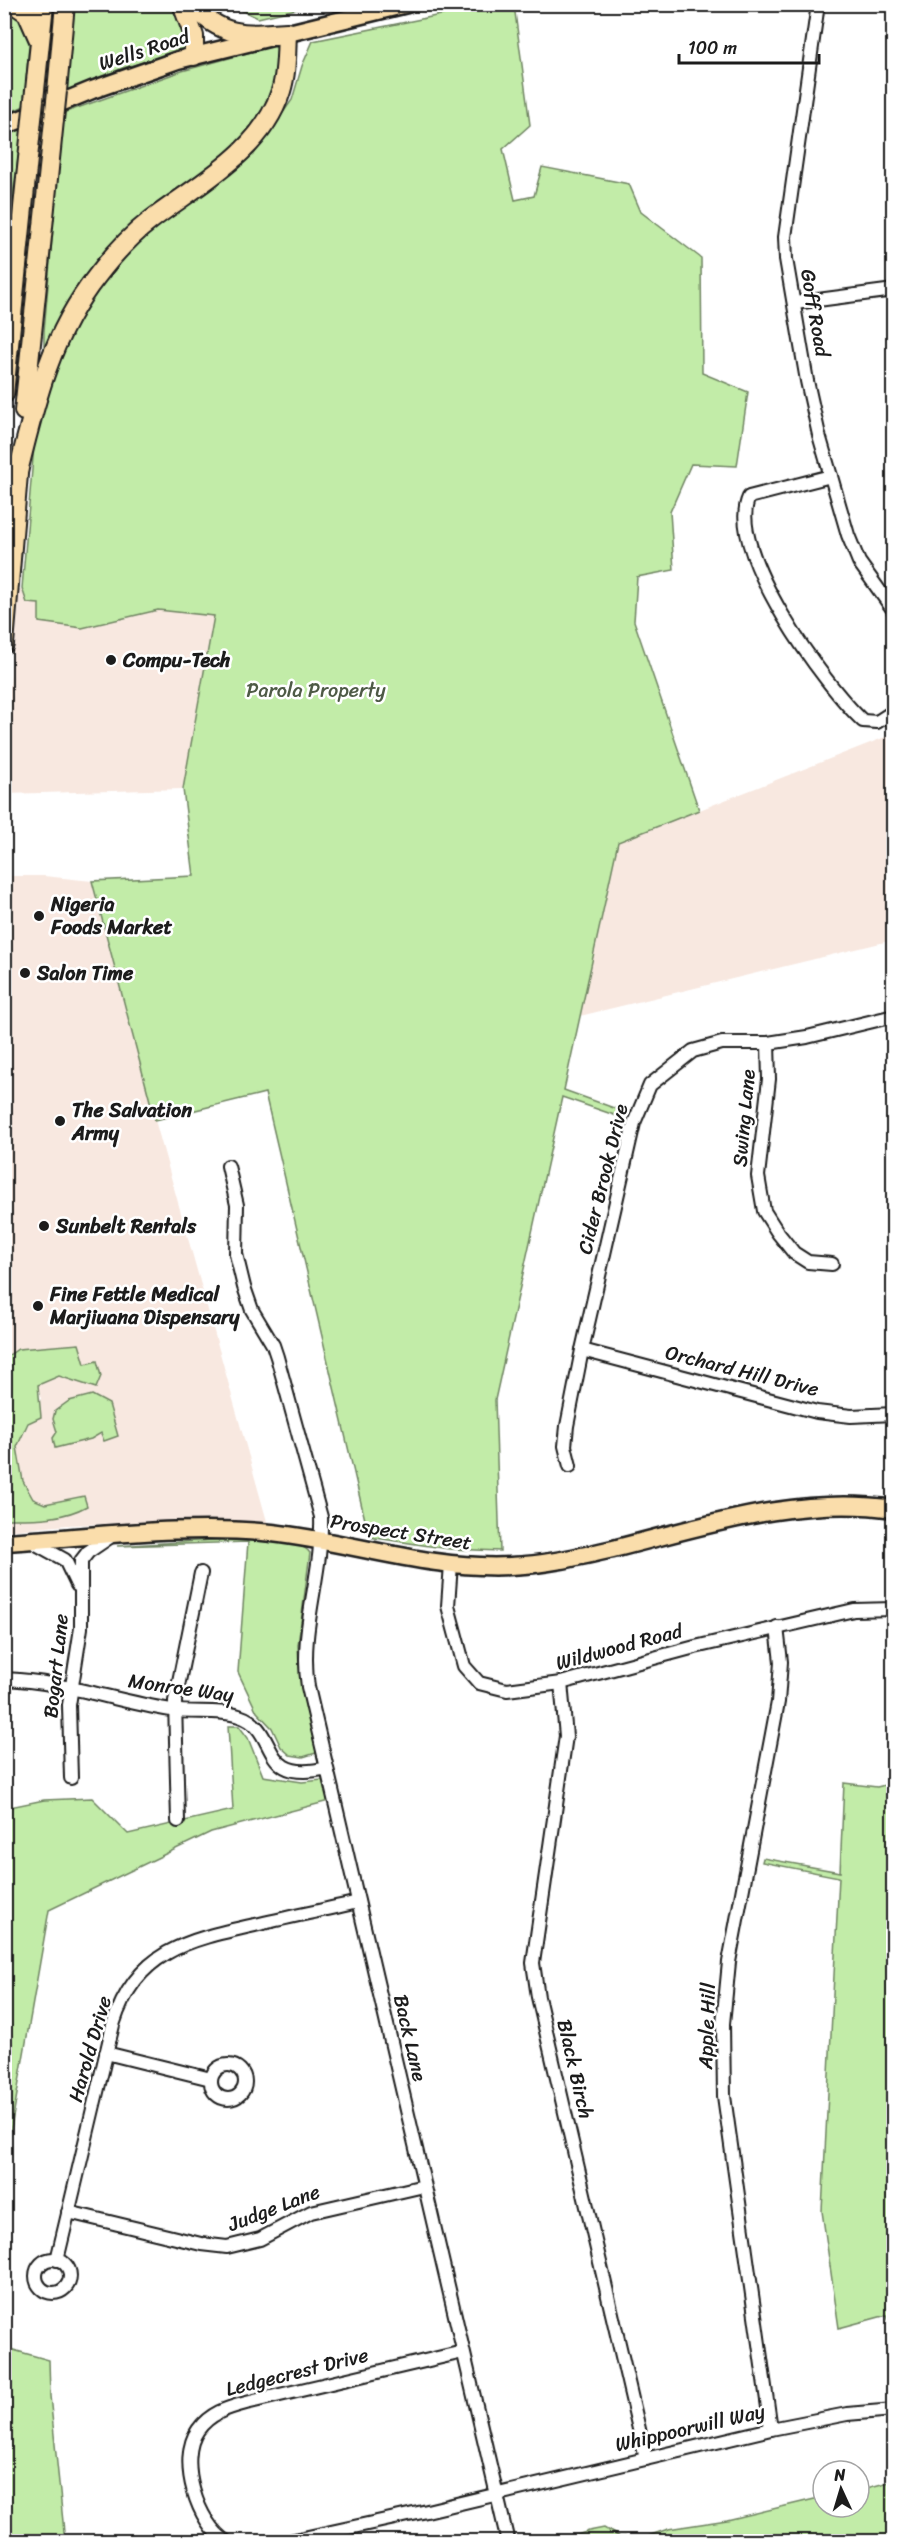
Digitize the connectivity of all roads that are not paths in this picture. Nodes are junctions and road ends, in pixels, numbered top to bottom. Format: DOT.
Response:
graph roads {
  1 [pos="14,4"];
  2 [pos="44,4"];
  3 [pos="65,4"];
  4 [pos="182,4"];
  5 [pos="192,4"];
  6 [pos="407,4"];
  7 [pos="818,4"];
  8 [pos="287,32"];
  9 [pos="39,48"];
  10 [pos="194,56"];
  11 [pos="4,126"];
  12 [pos="23,207"];
  13 [pos="4,250"];
  14 [pos="894,290"];
  15 [pos="795,303"];
  16 [pos="8,313"];
  17 [pos="4,394"];
  18 [pos="18,472"];
  19 [pos="831,476"];
  20 [pos="894,611"];
  21 [pos="4,644"];
  22 [pos="894,711"];
  23 [pos="894,1016"];
  24 [pos="768,1043"];
  25 [pos="228,1167"];
  26 [pos="832,1264"];
  27 [pos="582,1350"];
  28 [pos="894,1414"];
  29 [pos="570,1466"];
  30 [pos="894,1509"];
  31 [pos="113,1535"];
  32 [pos="29,1540"];
  33 [pos="320,1540"];
  34 [pos="4,1542"];
  35 [pos="450,1564"];
  36 [pos="201,1573"];
  37 [pos="81,1595"];
  38 [pos="894,1610"];
  39 [pos="777,1627"];
  40 [pos="4,1679"];
  41 [pos="561,1683"];
  42 [pos="70,1686"];
  43 [pos="175,1711"];
  44 [pos="327,1768"];
  45 [pos="71,1778"];
  46 [pos="178,1821"];
  47 [pos="358,1902"];
  48 [pos="106,2053"];
  49 [pos="211,2079"];
  50 [pos="424,2186"];
  51 [pos="68,2212"];
  52 [pos="57,2260"];
  53 [pos="463,2352"];
  54 [pos="894,2410"];
  55 [pos="771,2429"];
  56 [pos="646,2459"];
  57 [pos="497,2495"];
  58 [pos="227,2541"];
  59 [pos="285,2541"];
  60 [pos="508,2541"];
  1 -- 9 [label="highway"];
  2 -- 9 [label="highway"];
  3 -- 18 [label="highway, bridge"];
  4 -- 10 [label="highway"];
  5 -- 8 [label="highway"];
  6 -- 8 [label="main road, Wells Road"];
  7 -- 15 [label="street, Goff Road"];
  8 -- 10 [label="main road, Wells Road"];
  8 -- 18 [label="highway"];
  9 -- 12 [label="highway, bridge"];
  10 -- 11 [label="main road, Wells Road"];
  12 -- 13 [label="highway"];
  12 -- 16 [label="highway"];
  14 -- 15 [label="street"];
  15 -- 19 [label="street, Goff Road"];
  16 -- 17 [label="highway"];
  18 -- 21 [label="highway"];
  19 -- 20 [label="street, Goff Road"];
  19 -- 22 [label="street"];
  23 -- 24 [label="street, Cider Brook Drive"];
  24 -- 26 [label="street, Swing Lane"];
  24 -- 27 [label="street, Cider Brook Drive"];
  25 -- 33 [label="street, Back Lane"];
  27 -- 28 [label="street, Orchard Hill Drive"];
  27 -- 29 [label="street, Cider Brook Drive"];
  30 -- 35 [label="main road, Prospect Street"];
  31 -- 32 [label="main road, Prospect Street"];
  31 -- 33 [label="main road, Prospect Street"];
  31 -- 37 [label="street, Bogart Lane"];
  32 -- 34 [label="main road, Prospect Street"];
  32 -- 37 [label="street, Bogart Lane"];
  33 -- 35 [label="main road, Prospect Street"];
  33 -- 44 [label="street, Back Lane"];
  35 -- 41 [label="street, Wildwood Road"];
  36 -- 43 [label="street"];
  37 -- 42 [label="street, Bogart Lane"];
  38 -- 39 [label="street, Wildwood Road"];
  39 -- 41 [label="street, Wildwood Road"];
  39 -- 55 [label="street, Apple Hill"];
  40 -- 42 [label="street, Monroe Way"];
  41 -- 56 [label="street, Black Birch"];
  42 -- 43 [label="street, Monroe Way"];
  42 -- 45 [label="street, Bogart Lane"];
  43 -- 44 [label="street, Monroe Way"];
  43 -- 46 [label="street"];
  44 -- 47 [label="street, Back Lane"];
  47 -- 48 [label="street, Harold Drive"];
  47 -- 50 [label="street, Back Lane"];
  48 -- 49 [label="street"];
  48 -- 51 [label="street, Harold Drive"];
  50 -- 51 [label="street, Judge Lane"];
  50 -- 53 [label="street, Back Lane"];
  51 -- 52 [label="street, Harold Drive"];
  53 -- 57 [label="street, Back Lane"];
  53 -- 58 [label="street, Ledgecrest Drive"];
  54 -- 55 [label="street, Whippoorwill Way"];
  55 -- 56 [label="street, Whippoorwill Way"];
  56 -- 57 [label="street, Whippoorwill Way"];
  57 -- 59 [label="street"];
  57 -- 60 [label="street, Back Lane"];
}
